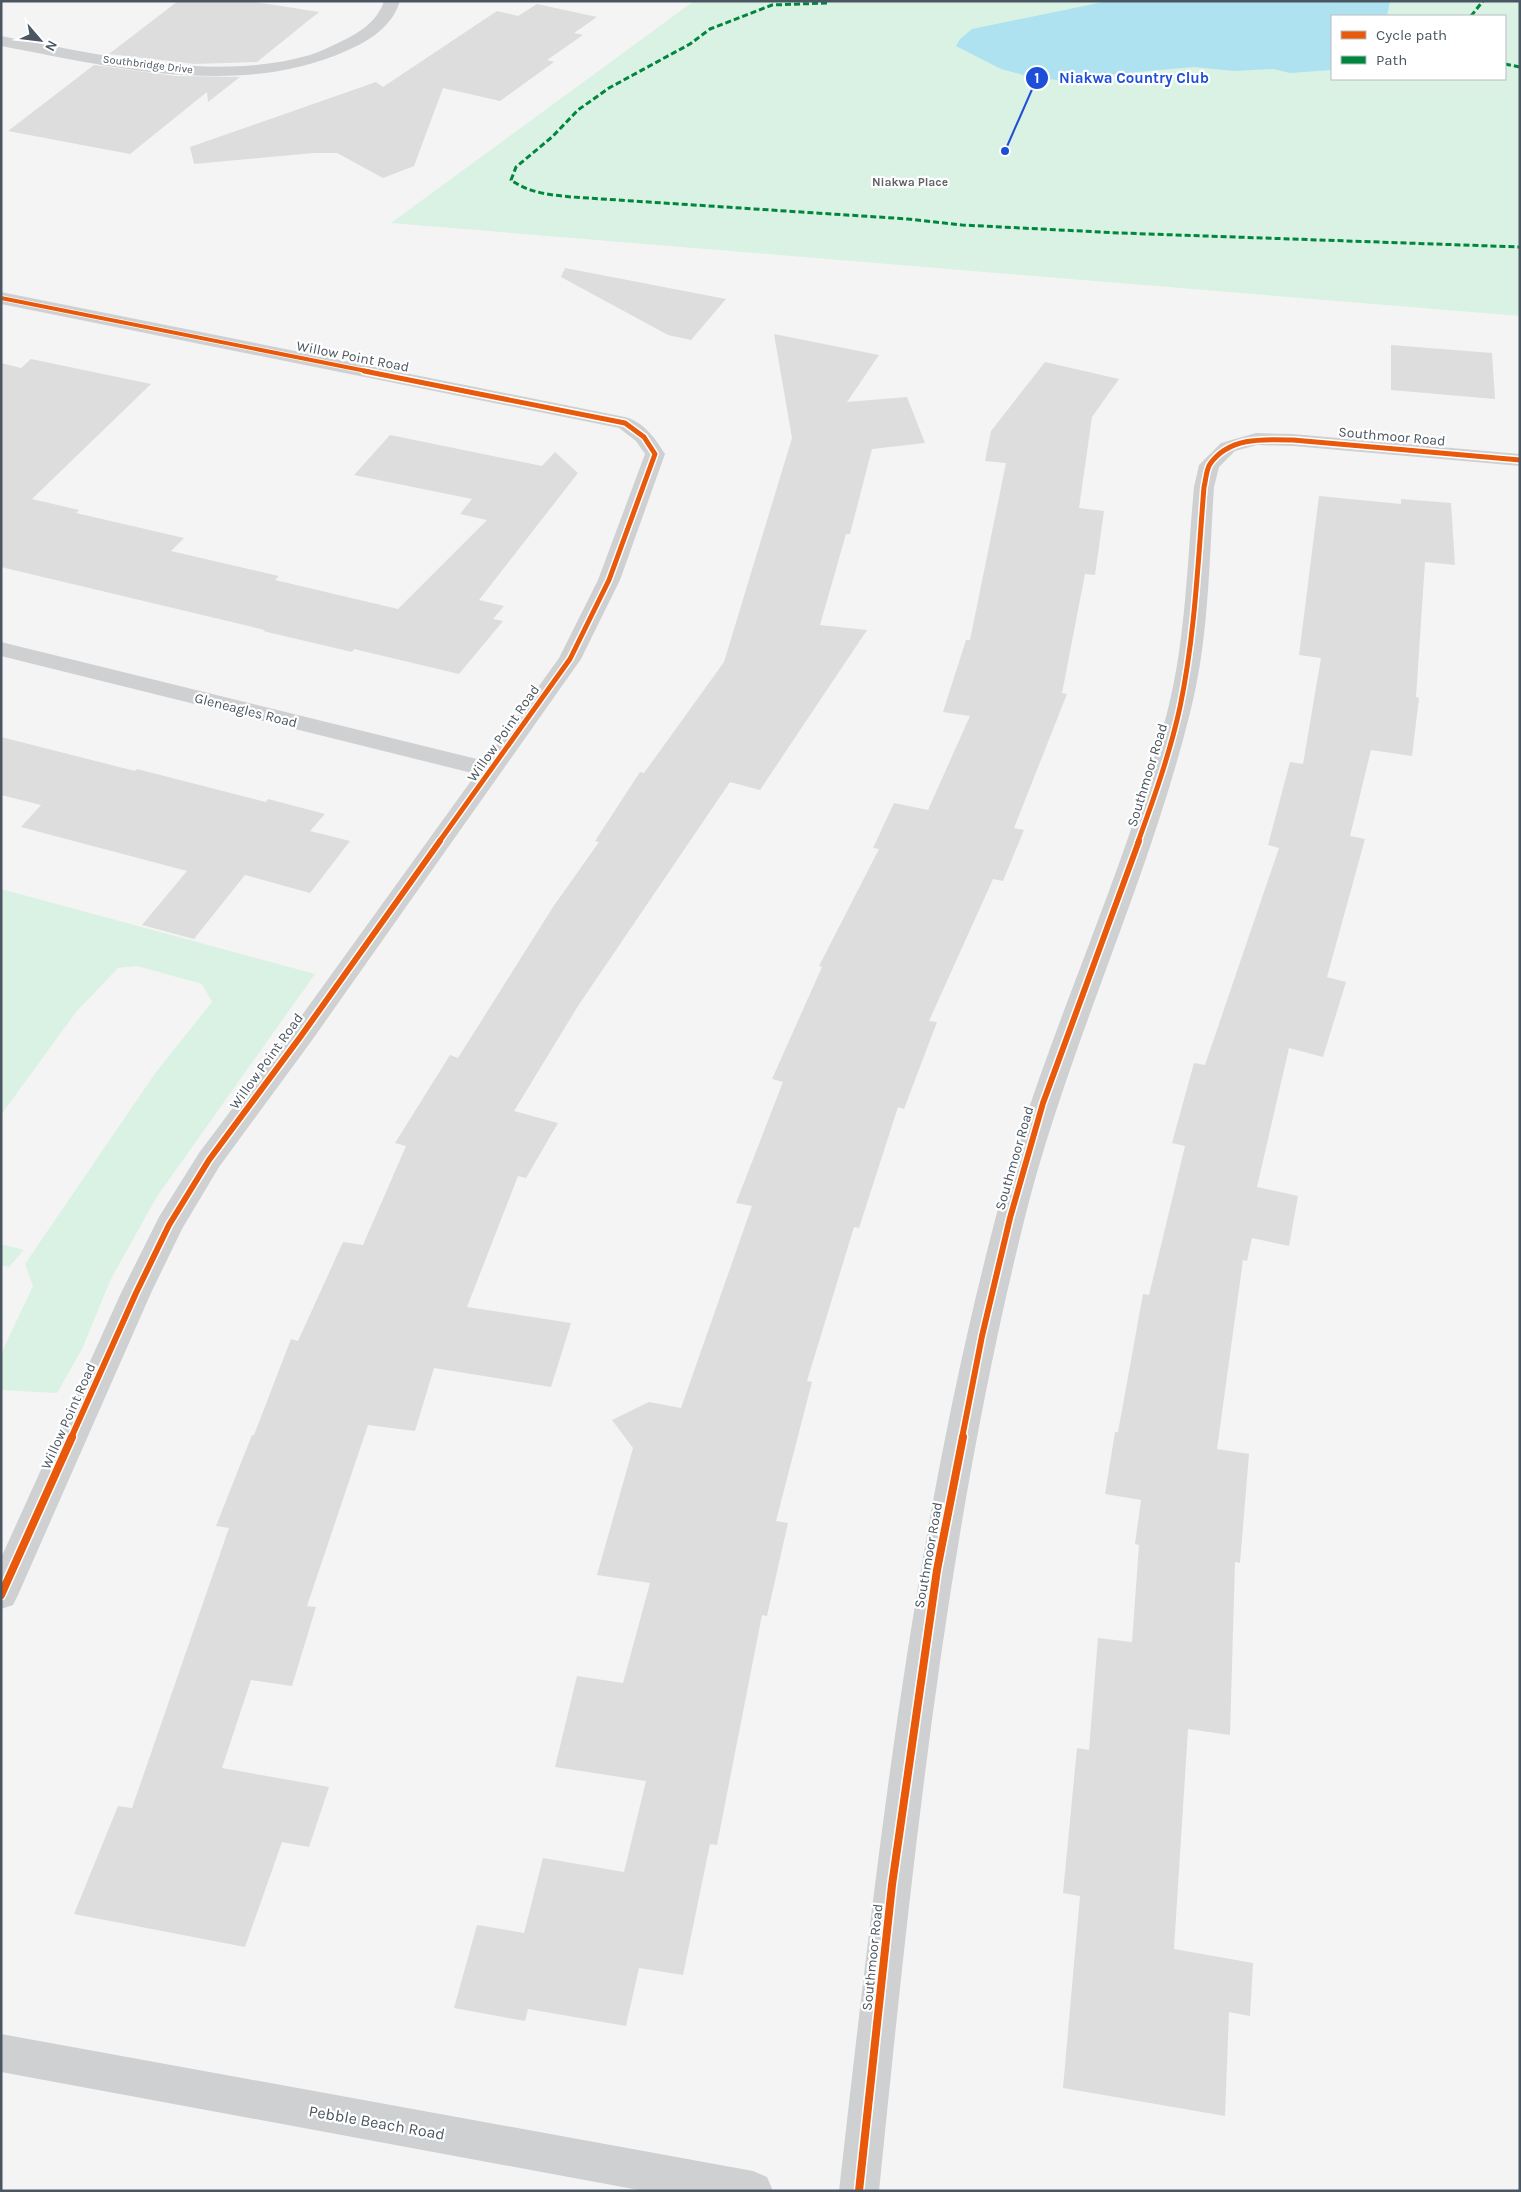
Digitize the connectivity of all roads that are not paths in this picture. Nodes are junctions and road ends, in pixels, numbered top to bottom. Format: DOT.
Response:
graph roads {
  1 [pos="392,1"];
  2 [pos="1,41"];
  3 [pos="1,298"];
  4 [pos="1520,460"];
  5 [pos="1,649"];
  6 [pos="491,770"];
  7 [pos="1,1595"];
  8 [pos="1,2053"];
  9 [pos="753,2191"];
  10 [pos="859,2191"];
  1 -- 2 [label="street, Southbridge Drive"];
  3 -- 6 [label="street, Willow Point Road"];
  4 -- 10 [label="street, Southmoor Road"];
  5 -- 6 [label="street, Gleneagles Road"];
  6 -- 7 [label="street, Willow Point Road"];
  8 -- 9 [label="street, Pebble Beach Road"];
}
